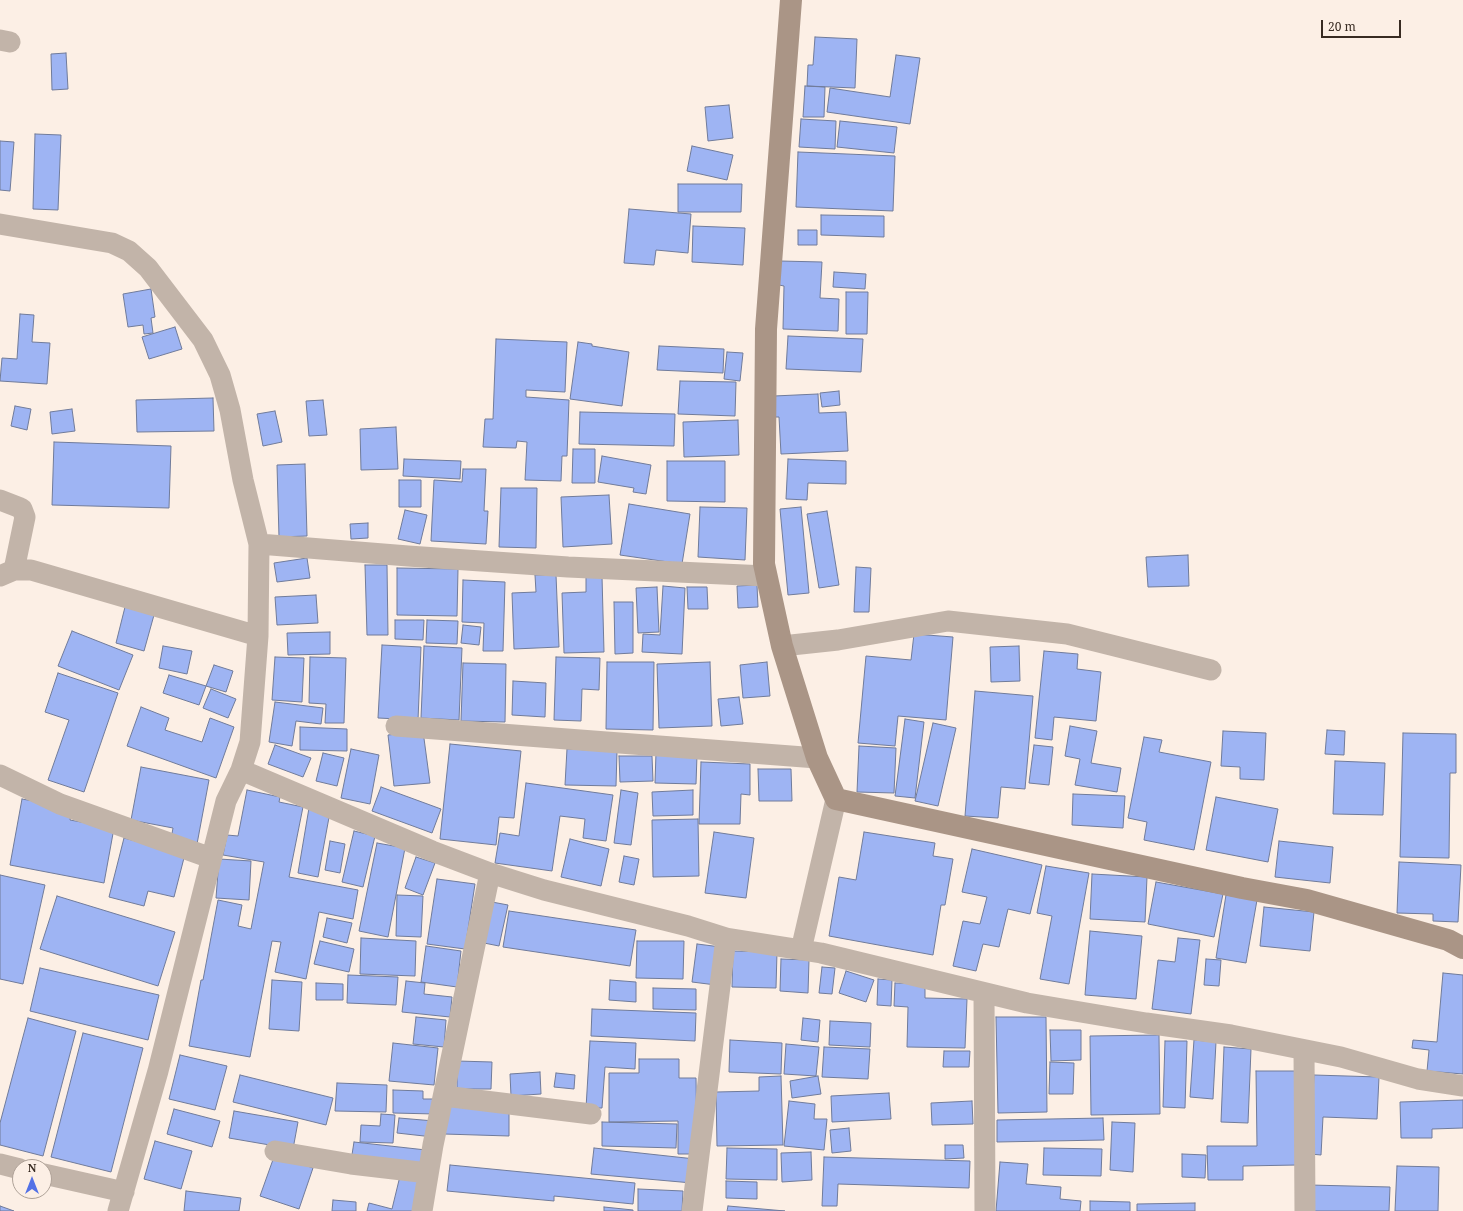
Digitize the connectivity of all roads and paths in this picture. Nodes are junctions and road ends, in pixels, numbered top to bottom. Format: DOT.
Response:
graph roads {
  1 [pos="791,0"];
  2 [pos="0,224"];
  3 [pos="0,500"];
  4 [pos="259,544"];
  5 [pos="7,573"];
  6 [pos="766,576"];
  7 [pos="258,636"];
  8 [pos="782,646"];
  9 [pos="1211,670"];
  10 [pos="396,726"];
  11 [pos="817,758"];
  12 [pos="241,770"];
  13 [pos="0,775"];
  14 [pos="836,799"];
  15 [pos="211,858"];
  16 [pos="490,874"];
  17 [pos="726,938"];
  18 [pos="1463,948"];
  19 [pos="802,950"];
  20 [pos="984,993"];
  21 [pos="1304,1051"];
  22 [pos="1463,1086"];
  23 [pos="444,1096"];
  24 [pos="591,1114"];
  25 [pos="275,1151"];
  26 [pos="0,1164"];
  27 [pos="12,1167"];
  28 [pos="428,1173"];
  29 [pos="52,1177"];
  30 [pos="121,1201"];
  31 [pos="422,1211"];
  32 [pos="692,1211"];
  33 [pos="985,1211"];
  34 [pos="1305,1211"];
  1 -- 6 [label="main road"];
  2 -- 4 [label="street"];
  3 -- 5 [label="street"];
  4 -- 6 [label="street"];
  4 -- 7 [label="street"];
  5 -- 7 [label="street"];
  6 -- 8 [label="main road"];
  7 -- 12 [label="street"];
  8 -- 9 [label="street"];
  8 -- 11 [label="main road"];
  10 -- 11 [label="street"];
  11 -- 14 [label="main road"];
  12 -- 15 [label="street"];
  12 -- 16 [label="street"];
  13 -- 15 [label="street"];
  14 -- 18 [label="main road"];
  14 -- 19 [label="street"];
  15 -- 30 [label="street"];
  16 -- 17 [label="street"];
  16 -- 23 [label="street"];
  17 -- 19 [label="street"];
  17 -- 32 [label="street"];
  19 -- 20 [label="street"];
  20 -- 21 [label="street"];
  20 -- 33 [label="street"];
  21 -- 22 [label="street"];
  21 -- 34 [label="street"];
  23 -- 24 [label="street"];
  23 -- 28 [label="street"];
  25 -- 28 [label="street"];
  26 -- 27 [label="street"];
  28 -- 31 [label="street"];
  29 -- 30 [label="street"];
}
